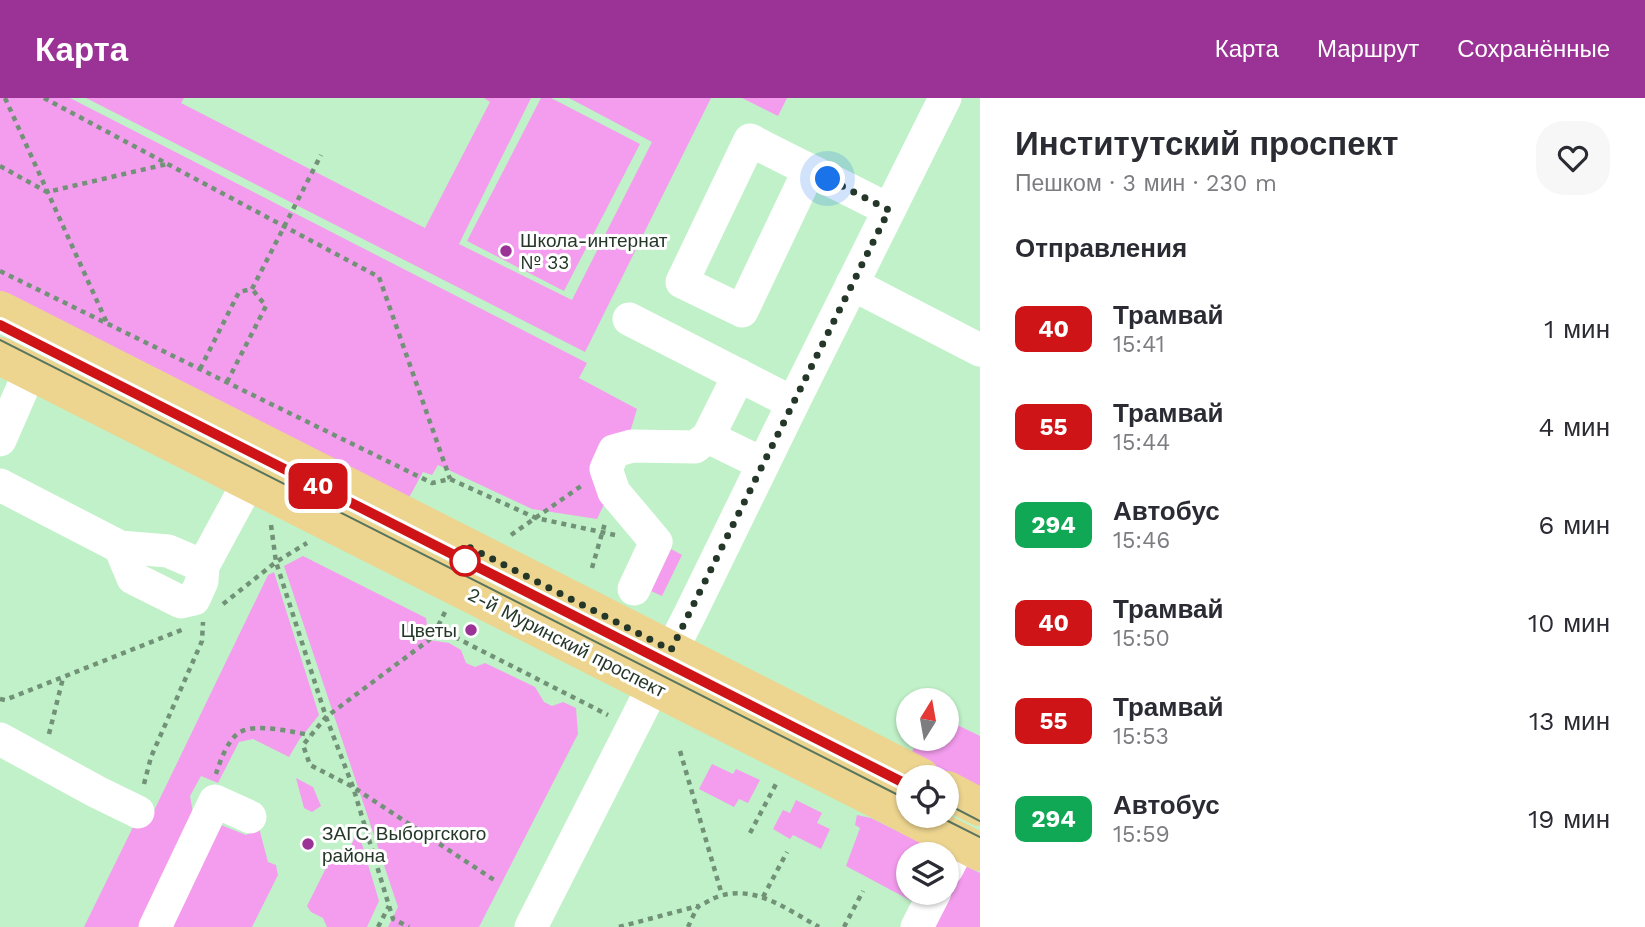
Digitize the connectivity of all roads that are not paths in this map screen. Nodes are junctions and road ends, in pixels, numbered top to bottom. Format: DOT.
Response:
graph roads {
  1 [pos="945,98"];
  2 [pos="809,170"];
  3 [pos="889,210"];
  4 [pos="852,284"];
  5 [pos="0,310"];
  6 [pos="629,319"];
  7 [pos="980,350"];
  8 [pos="15,363"];
  9 [pos="739,375"];
  10 [pos="793,403"];
  11 [pos="7,409"];
  12 [pos="708,438"];
  13 [pos="0,440"];
  14 [pos="763,464"];
  15 [pos="249,481"];
  16 [pos="0,485"];
  17 [pos="120,547"];
  18 [pos="202,566"];
  19 [pos="634,589"];
  20 [pos="671,650"];
  21 [pos="653,686"];
  22 [pos="0,739"];
  23 [pos="897,765"];
  24 [pos="959,796"];
  25 [pos="980,807"];
  26 [pos="896,809"];
  27 [pos="138,812"];
  28 [pos="250,817"];
  29 [pos="926,828"];
  30 [pos="962,854"];
  31 [pos="928,905"];
  32 [pos="155,927"];
  33 [pos="531,927"];
  34 [pos="917,927"];
  1 -- 3 [label="street"];
  2 -- 2 [label="street"];
  2 -- 3 [label="street"];
  3 -- 4 [label="street"];
  4 -- 7 [label="street"];
  4 -- 10 [label="street"];
  5 -- 20 [label="main road, 2-й Муринский проспект"];
  6 -- 9 [label="street"];
  8 -- 11 [label="street"];
  8 -- 15 [label="main road, 2-й Муринский проспект"];
  9 -- 10 [label="street"];
  9 -- 12 [label="street"];
  10 -- 14 [label="street"];
  11 -- 13 [label="street"];
  12 -- 14 [label="street"];
  12 -- 19 [label="street"];
  14 -- 20 [label="street"];
  15 -- 18 [label="street"];
  15 -- 21 [label="main road, 2-й Муринский проспект"];
  16 -- 17 [label="street"];
  17 -- 18 [label="street"];
  17 -- 18 [label="street"];
  20 -- 21 [label="street"];
  20 -- 23 [label="main road, 2-й Муринский проспект"];
  21 -- 26 [label="main road, 2-й Муринский проспект"];
  21 -- 33 [label="street"];
  22 -- 27 [label="street"];
  24 -- 25 [label="main road"];
  28 -- 32 [label="street"];
  29 -- 30 [label="main road, 2-й Муринский проспект"];
  31 -- 34 [label="street"];
}
